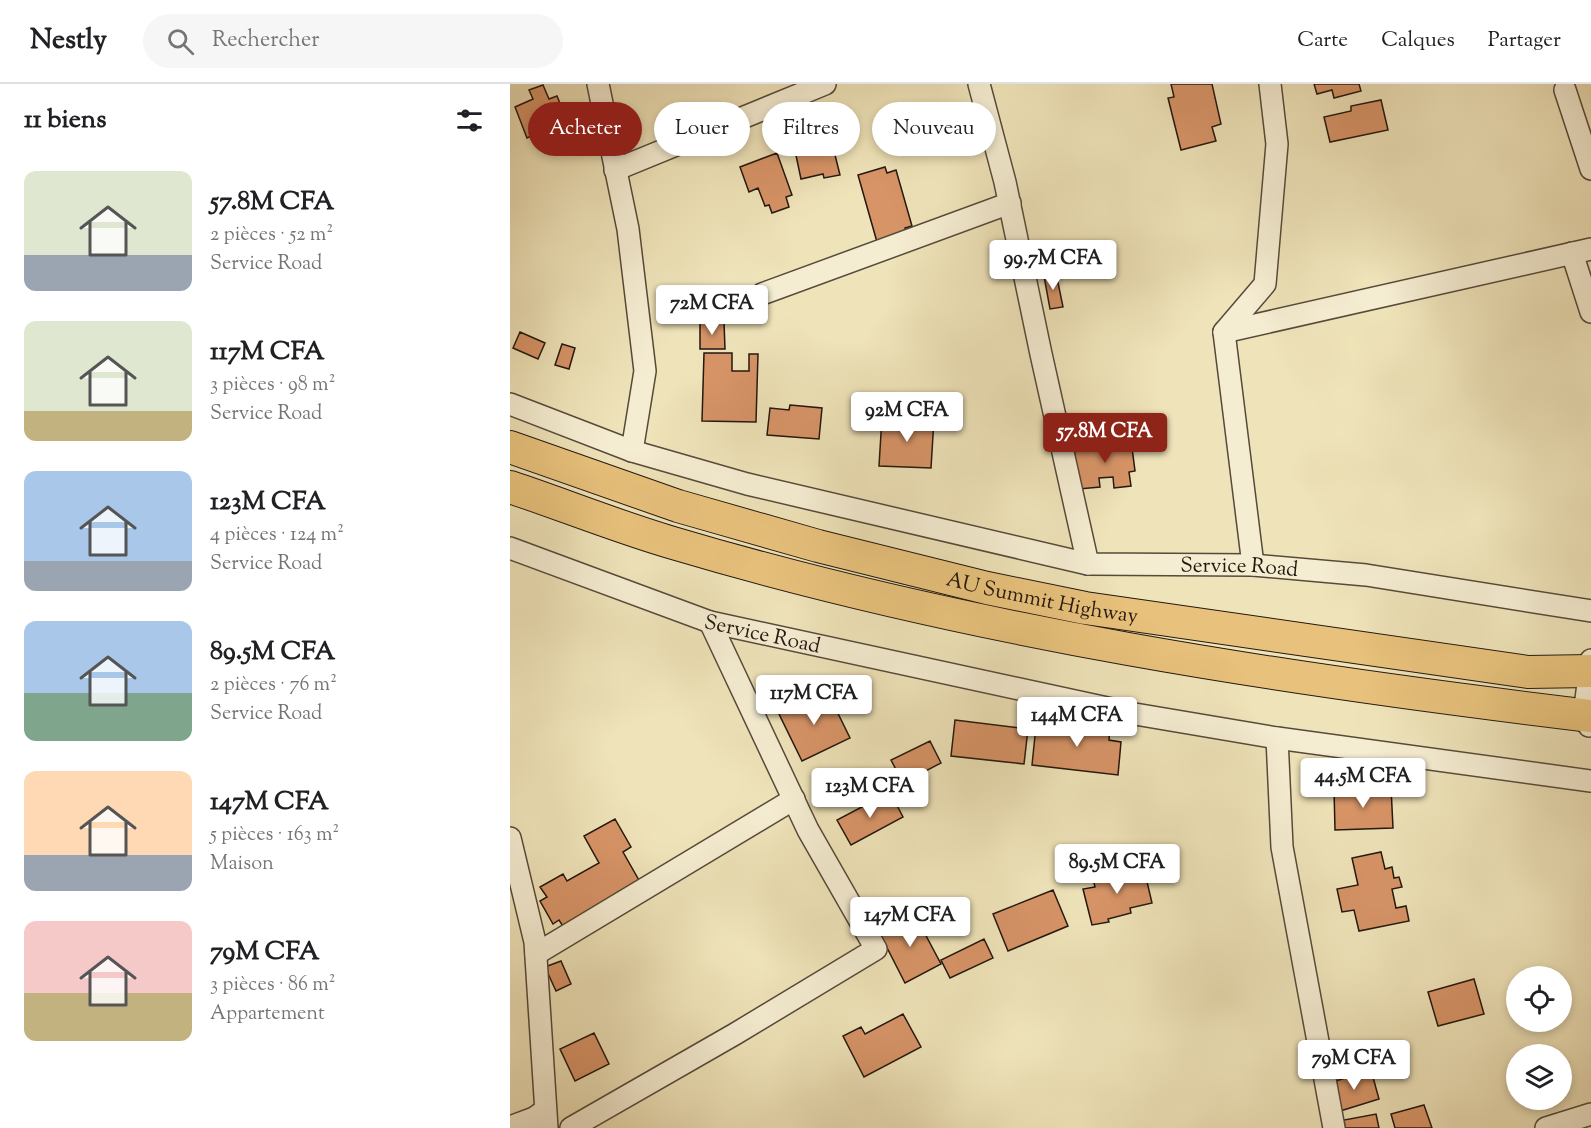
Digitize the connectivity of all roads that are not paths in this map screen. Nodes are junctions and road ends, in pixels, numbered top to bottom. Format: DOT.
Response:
graph roads {
  1 [pos="598,84"];
  2 [pos="825,84"];
  3 [pos="979,84"];
  4 [pos="1270,84"];
  5 [pos="1565,90"];
  6 [pos="1591,169"];
  7 [pos="615,170"];
  8 [pos="1010,203"];
  9 [pos="1582,251"];
  10 [pos="762,294"];
  11 [pos="1591,312"];
  12 [pos="1224,332"];
  13 [pos="510,404"];
  14 [pos="510,447"];
  15 [pos="632,450"];
  16 [pos="510,487"];
  17 [pos="510,548"];
  18 [pos="1088,564"];
  19 [pos="1253,566"];
  20 [pos="1591,611"];
  21 [pos="710,622"];
  22 [pos="1590,666"];
  23 [pos="1589,720"];
  24 [pos="1276,738"];
  25 [pos="1591,781"];
  26 [pos="794,799"];
  27 [pos="510,838"];
  28 [pos="536,954"];
  29 [pos="1591,1114"];
  30 [pos="545,1119"];
  31 [pos="510,1127"];
  32 [pos="571,1128"];
  33 [pos="1334,1128"];
  34 [pos="1546,1128"];
  1 -- 7 [label="street"];
  2 -- 7 [label="street"];
  3 -- 8 [label="street"];
  4 -- 12 [label="street"];
  5 -- 6 [label="street"];
  7 -- 15 [label="street"];
  8 -- 10 [label="street"];
  8 -- 18 [label="street"];
  9 -- 11 [label="street"];
  9 -- 12 [label="street"];
  12 -- 19 [label="street"];
  13 -- 15 [label="street, Service Road"];
  14 -- 22 [label="main road, AU Summit Highway"];
  15 -- 18 [label="street, Service Road"];
  16 -- 23 [label="main road, AU Summit Highway"];
  17 -- 21 [label="street, Service Road"];
  18 -- 19 [label="street, Service Road"];
  19 -- 20 [label="street, Service Road"];
  21 -- 24 [label="street, Service Road"];
  21 -- 26 [label="street"];
  22 -- 23 [label="street"];
  24 -- 25 [label="street, Service Road"];
  24 -- 33 [label="street"];
  26 -- 28 [label="street"];
  26 -- 32 [label="street"];
  27 -- 28 [label="street"];
  28 -- 30 [label="street"];
  29 -- 34 [label="street"];
  30 -- 31 [label="street"];
}
